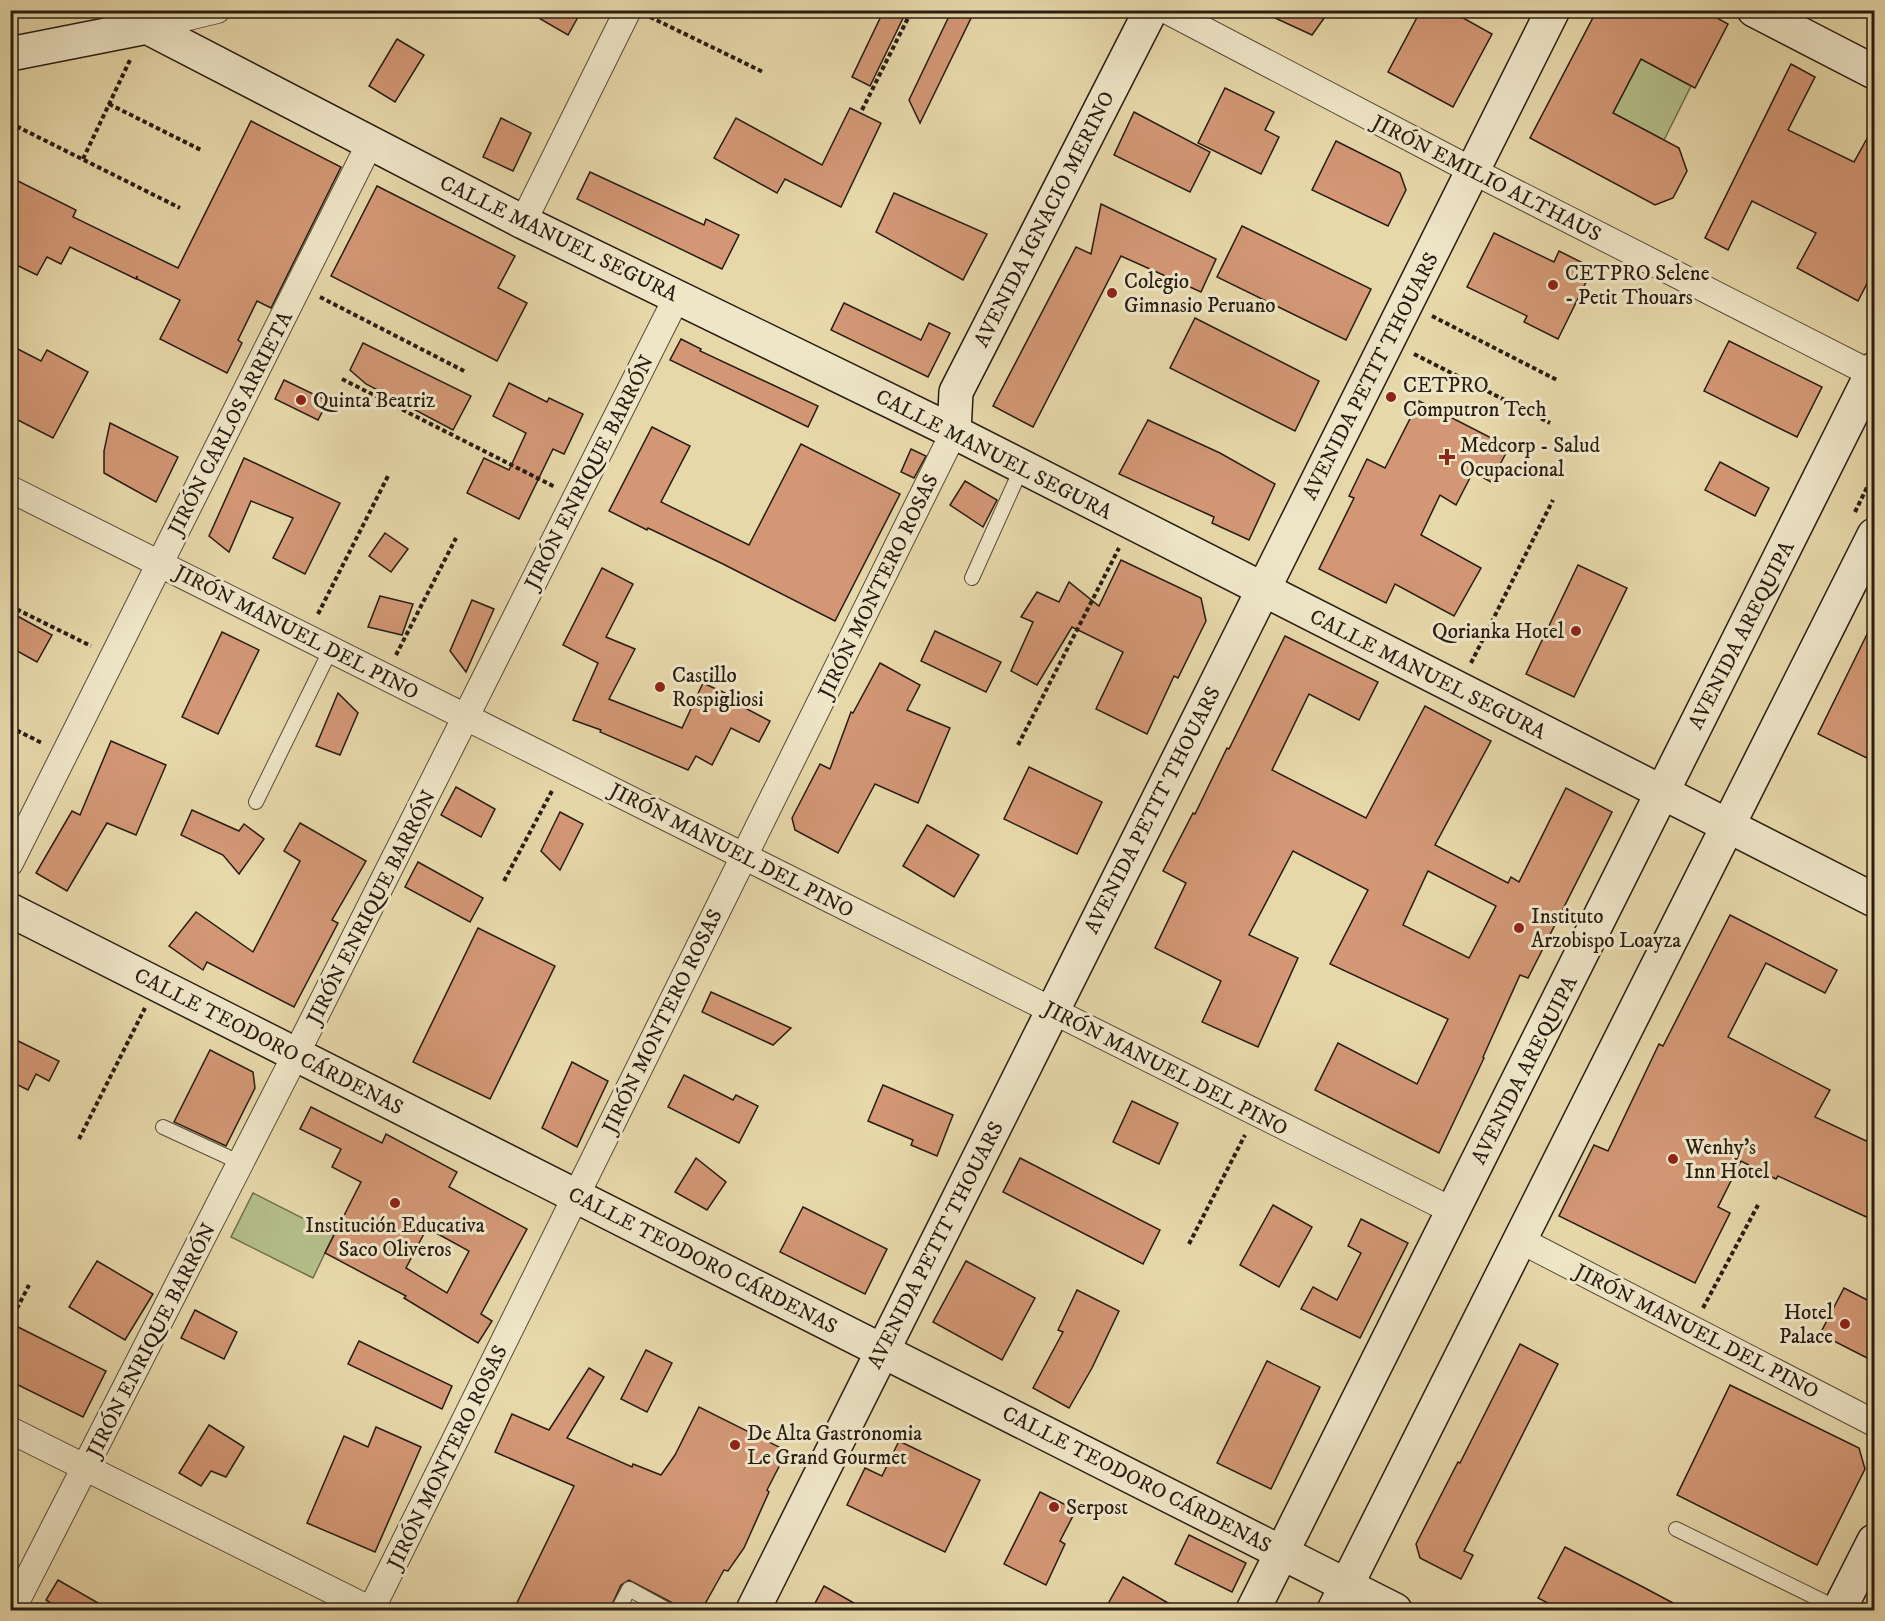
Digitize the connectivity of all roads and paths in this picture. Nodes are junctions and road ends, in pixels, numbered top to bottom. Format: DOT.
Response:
graph roads {
  1 [pos="99,10"];
  2 [pos="113,10"];
  3 [pos="217,10"];
  4 [pos="912,10"];
  5 [pos="1151,10"];
  6 [pos="1166,10"];
  7 [pos="1553,10"];
  8 [pos="1754,10"];
  9 [pos="638,13"];
  10 [pos="147,27"];
  11 [pos="71,41"];
  12 [pos="10,54"];
  13 [pos="763,72"];
  14 [pos="1875,72"];
  15 [pos="109,104"];
  16 [pos="862,110"];
  17 [pos="10,123"];
  18 [pos="370,143"];
  19 [pos="203,151"];
  20 [pos="82,159"];
  21 [pos="1473,171"];
  22 [pos="180,208"];
  23 [pos="523,222"];
  24 [pos="299,286"];
  25 [pos="676,297"];
  26 [pos="1406,303"];
  27 [pos="1388,341"];
  28 [pos="466,372"];
  29 [pos="1874,372"];
  30 [pos="342,379"];
  31 [pos="1557,380"];
  32 [pos="1550,423"];
  33 [pos="954,432"];
  34 [pos="1022,467"];
  35 [pos="388,476"];
  36 [pos="10,489"];
  37 [pos="576,498"];
  38 [pos="1552,500"];
  39 [pos="1132,523"];
  40 [pos="1875,535"];
  41 [pos="456,538"];
  42 [pos="160,564"];
  43 [pos="972,578"];
  44 [pos="1262,590"];
  45 [pos="10,606"];
  46 [pos="306,637"];
  47 [pos="331,649"];
  48 [pos="113,657"];
  49 [pos="385,676"];
  50 [pos="1458,689"];
  51 [pos="467,717"];
  52 [pos="10,727"];
  53 [pos="1018,745"];
  54 [pos="65,754"];
  55 [pos="565,766"];
  56 [pos="1662,793"];
  57 [pos="256,802"];
  58 [pos="1728,826"];
  59 [pos="744,856"];
  60 [pos="10,863"];
  61 [pos="504,880"];
  62 [pos="1875,900"];
  63 [pos="10,910"];
  64 [pos="158,984"];
  65 [pos="1052,1010"];
  66 [pos="296,1054"];
  67 [pos="1256,1112"];
  68 [pos="163,1127"];
  69 [pos="79,1139"];
  70 [pos="241,1163"];
  71 [pos="576,1196"];
  72 [pos="1758,1205"];
  73 [pos="1453,1211"];
  74 [pos="1520,1240"];
  75 [pos="1189,1244"];
  76 [pos="29,1285"];
  77 [pos="10,1322"];
  78 [pos="1692,1329"];
  79 [pos="882,1350"];
  80 [pos="1875,1423"];
  81 [pos="10,1430"];
  82 [pos="86,1467"];
  83 [pos="1676,1529"];
  84 [pos="1875,1541"];
  85 [pos="1282,1552"];
  86 [pos="1340,1598"];
  87 [pos="371,1610"];
  88 [pos="1839,1610"];
  89 [pos="12,1611"];
  90 [pos="618,1611"];
  91 [pos="667,1611"];
  92 [pos="753,1611"];
  93 [pos="1253,1611"];
  94 [pos="1395,1611"];
  1 -- 11 [label="street"];
  2 -- 10 [label="street, CALLE MANUEL SEGURA"];
  3 -- 10 [label="street"];
  4 -- 16 [label="path"];
  5 -- 33 [label="main road, AVENIDA IGNACIO MERINO"];
  6 -- 21 [label="street, JIRÓN EMILIO ALTHAUS"];
  7 -- 21 [label="main road, AVENIDA PETIT THOUARS"];
  8 -- 14 [label="main road"];
  9 -- 13 [label="path"];
  9 -- 23 [label="street"];
  10 -- 11 [label="main road"];
  10 -- 15 [label="path"];
  10 -- 18 [label="main road, CALLE MANUEL SEGURA"];
  11 -- 12 [label="main road"];
  15 -- 19 [label="path"];
  15 -- 20 [label="path"];
  17 -- 20 [label="path"];
  18 -- 23 [label="main road, CALLE MANUEL SEGURA"];
  18 -- 24 [label="street, JIRÓN CARLOS ARRIETA"];
  20 -- 22 [label="path"];
  21 -- 26 [label="main road, AVENIDA PETIT THOUARS"];
  21 -- 29 [label="street, JIRÓN EMILIO ALTHAUS"];
  23 -- 25 [label="main road, CALLE MANUEL SEGURA"];
  24 -- 28 [label="path"];
  24 -- 42 [label="street, JIRÓN CARLOS ARRIETA"];
  25 -- 33 [label="main road, CALLE MANUEL SEGURA"];
  25 -- 37 [label="street, JIRÓN ENRIQUE BARRÓN"];
  26 -- 27 [label="main road, AVENIDA PETIT THOUARS"];
  26 -- 31 [label="path"];
  27 -- 32 [label="path"];
  27 -- 44 [label="main road, AVENIDA PETIT THOUARS"];
  29 -- 56 [label="main road, AVENIDA AREQUIPA"];
  30 -- 37 [label="path"];
  33 -- 34 [label="main road, CALLE MANUEL SEGURA"];
  33 -- 59 [label="street, JIRÓN MONTERO ROSAS"];
  34 -- 39 [label="main road, CALLE MANUEL SEGURA"];
  34 -- 43 [label="lane"];
  35 -- 46 [label="path"];
  36 -- 42 [label="street, JIRÓN MANUEL DEL PINO"];
  37 -- 51 [label="street, JIRÓN ENRIQUE BARRÓN"];
  38 -- 50 [label="path"];
  39 -- 44 [label="main road, CALLE MANUEL SEGURA"];
  39 -- 53 [label="path"];
  40 -- 58 [label="main road"];
  41 -- 49 [label="path"];
  42 -- 46 [label="street, JIRÓN MANUEL DEL PINO"];
  42 -- 48 [label="street, JIRÓN CARLOS ARRIETA"];
  44 -- 50 [label="main road, CALLE MANUEL SEGURA"];
  44 -- 65 [label="main road, AVENIDA PETIT THOUARS"];
  45 -- 48 [label="path"];
  46 -- 47 [label="street, JIRÓN MANUEL DEL PINO"];
  47 -- 49 [label="street, JIRÓN MANUEL DEL PINO"];
  47 -- 57 [label="lane"];
  48 -- 54 [label="street, JIRÓN CARLOS ARRIETA"];
  49 -- 51 [label="street, JIRÓN MANUEL DEL PINO"];
  50 -- 56 [label="main road, CALLE MANUEL SEGURA"];
  51 -- 55 [label="street, JIRÓN MANUEL DEL PINO"];
  51 -- 66 [label="street, JIRÓN ENRIQUE BARRÓN"];
  52 -- 54 [label="path"];
  54 -- 60 [label="street, JIRÓN CARLOS ARRIETA"];
  55 -- 59 [label="street, JIRÓN MANUEL DEL PINO"];
  55 -- 61 [label="path"];
  56 -- 58 [label="main road, CALLE MANUEL SEGURA"];
  56 -- 73 [label="main road, AVENIDA AREQUIPA"];
  58 -- 62 [label="main road, CALLE MANUEL SEGURA"];
  58 -- 74 [label="main road"];
  59 -- 65 [label="street, JIRÓN MANUEL DEL PINO"];
  59 -- 71 [label="street, JIRÓN MONTERO ROSAS"];
  63 -- 64 [label="main road, CALLE TEODORO CÁRDENAS"];
  64 -- 66 [label="main road, CALLE TEODORO CÁRDENAS"];
  64 -- 69 [label="path"];
  65 -- 67 [label="street, JIRÓN MANUEL DEL PINO"];
  65 -- 79 [label="main road, AVENIDA PETIT THOUARS"];
  66 -- 70 [label="street, JIRÓN ENRIQUE BARRÓN"];
  66 -- 71 [label="main road, CALLE TEODORO CÁRDENAS"];
  67 -- 73 [label="street, JIRÓN MANUEL DEL PINO"];
  67 -- 75 [label="path"];
  68 -- 70 [label="lane"];
  70 -- 82 [label="street, JIRÓN ENRIQUE BARRÓN"];
  71 -- 79 [label="main road, CALLE TEODORO CÁRDENAS"];
  71 -- 87 [label="street, JIRÓN MONTERO ROSAS"];
  72 -- 78 [label="path"];
  73 -- 85 [label="main road, AVENIDA AREQUIPA"];
  74 -- 78 [label="street, JIRÓN MANUEL DEL PINO"];
  74 -- 86 [label="main road"];
  76 -- 77 [label="path"];
  78 -- 80 [label="street, JIRÓN MANUEL DEL PINO"];
  79 -- 85 [label="main road, CALLE TEODORO CÁRDENAS"];
  79 -- 92 [label="main road, AVENIDA PETIT THOUARS"];
  81 -- 82 [label="street"];
  82 -- 87 [label="street"];
  82 -- 89 [label="street, JIRÓN ENRIQUE BARRÓN"];
  83 -- 88 [label="lane"];
  84 -- 88 [label="main road"];
  85 -- 86 [label="main road, CALLE TEODORO CÁRDENAS"];
  85 -- 93 [label="main road, AVENIDA AREQUIPA"];
  86 -- 94 [label="main road, CALLE TEODORO CÁRDENAS"];
  90 -- 91 [label="lane"];
}
